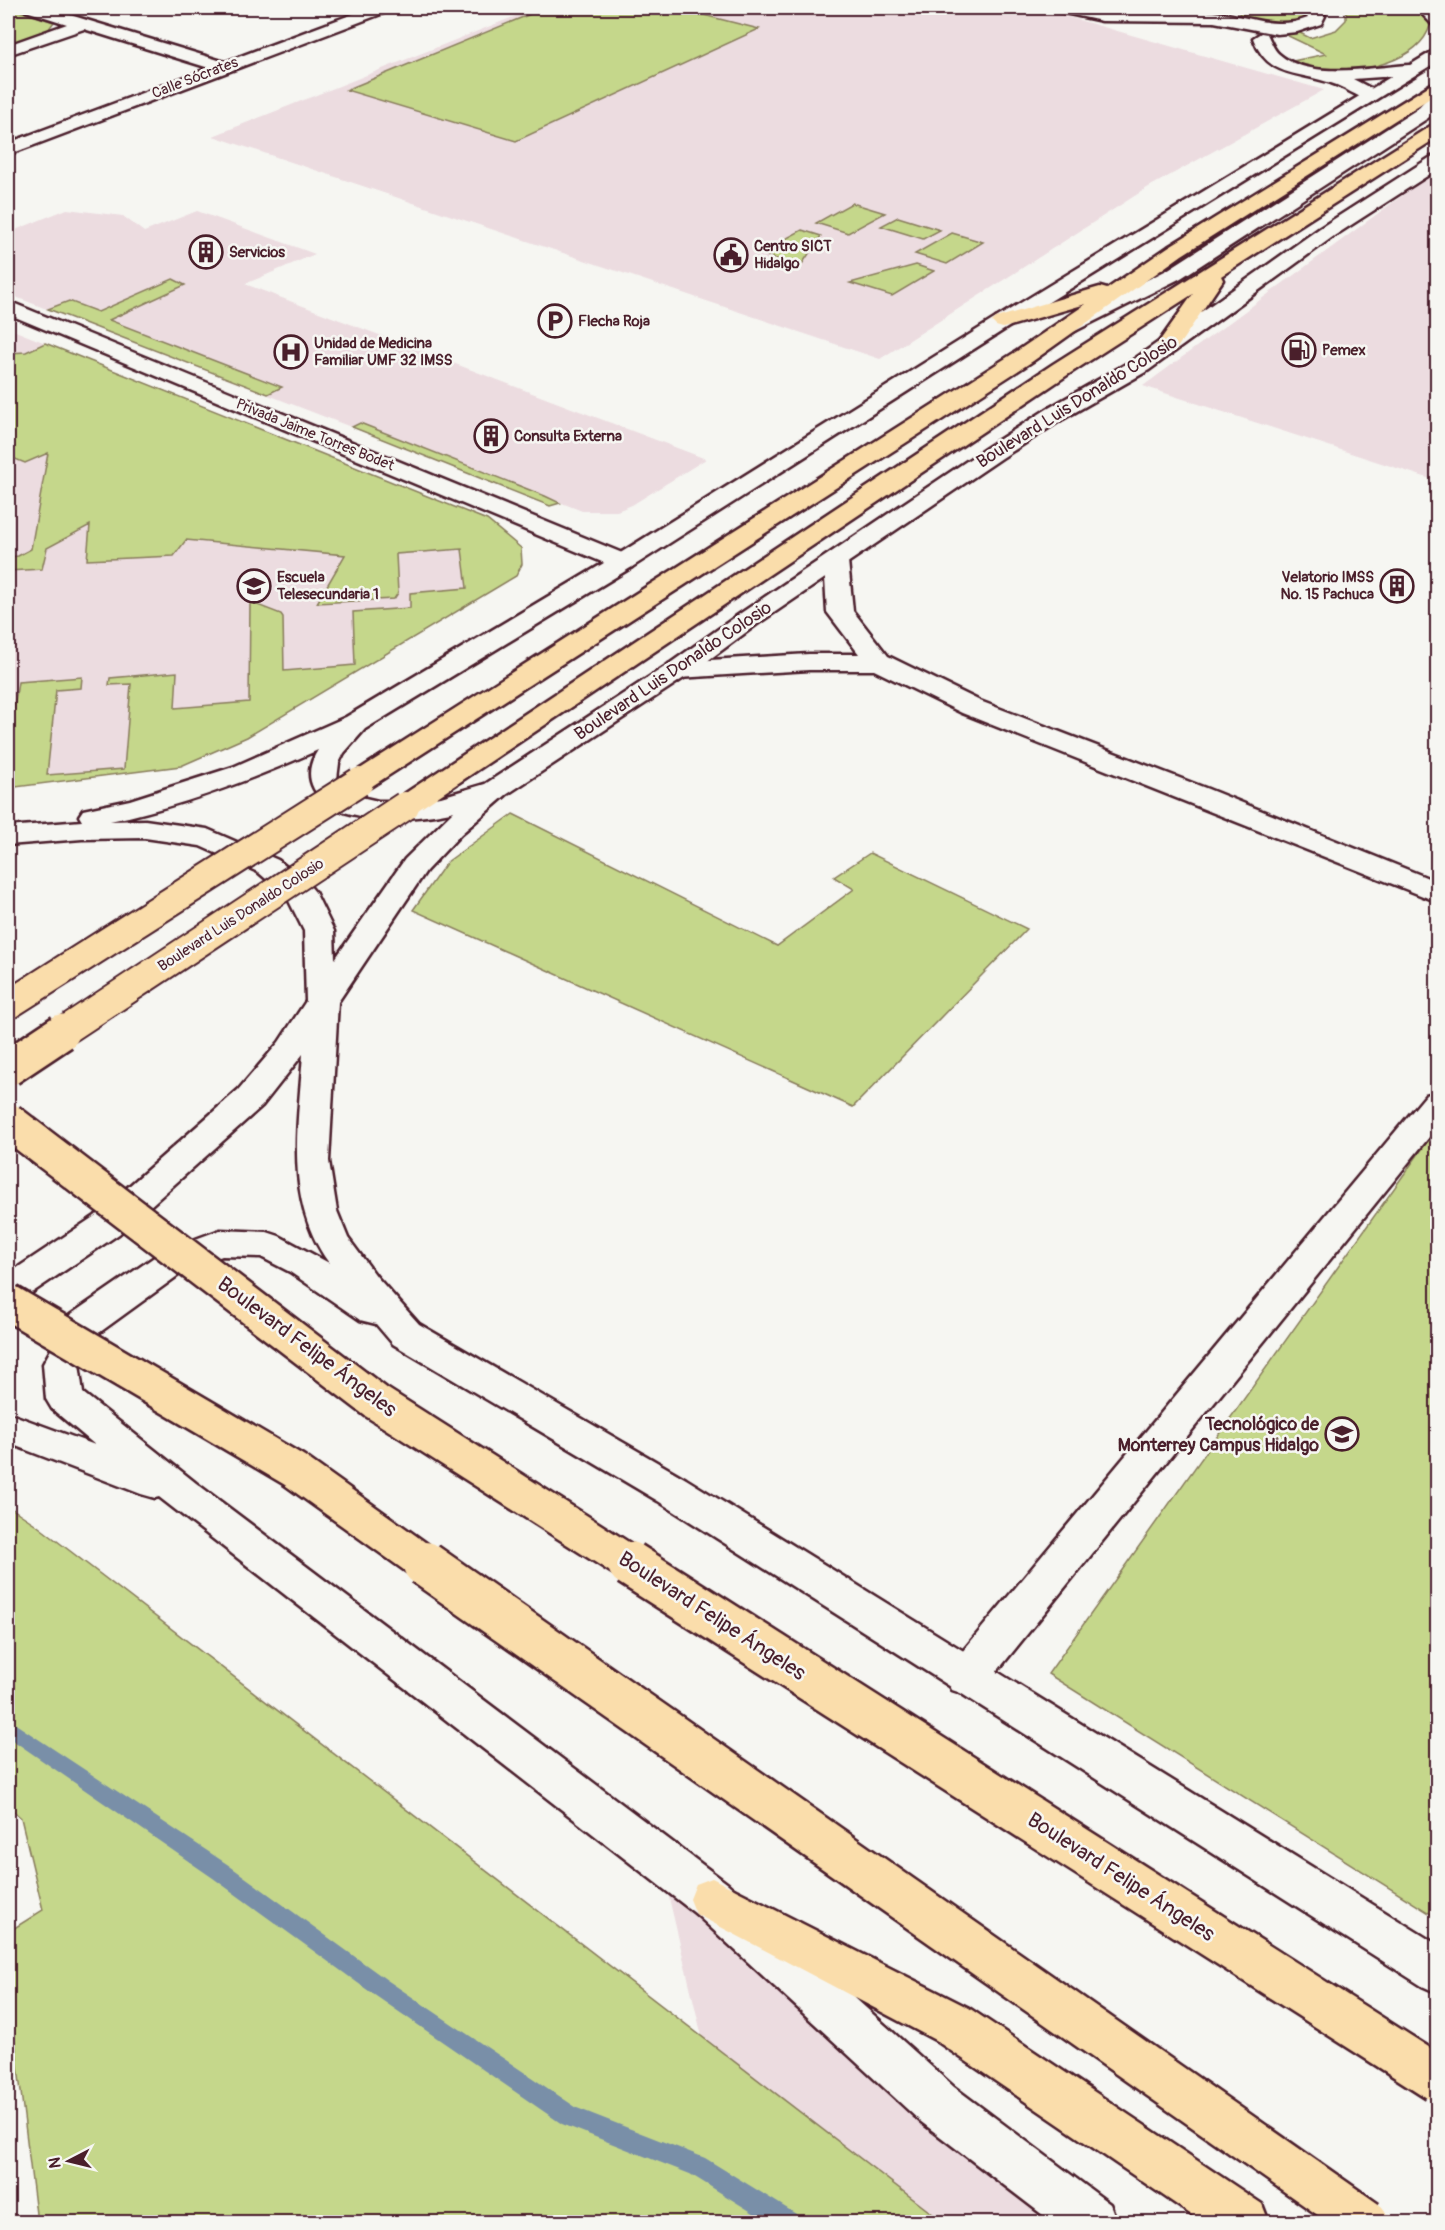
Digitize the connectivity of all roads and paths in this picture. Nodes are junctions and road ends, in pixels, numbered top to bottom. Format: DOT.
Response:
graph roads {
  1 [pos="32,8"];
  2 [pos="348,8"];
  3 [pos="1061,8"];
  4 [pos="1114,8"];
  5 [pos="1225,8"];
  6 [pos="1310,8"];
  7 [pos="1424,8"];
  8 [pos="376,10"];
  9 [pos="1437,21"];
  10 [pos="1241,23"];
  11 [pos="83,24"];
  12 [pos="1294,28"];
  13 [pos="1261,38"];
  14 [pos="8,50"];
  15 [pos="1437,53"];
  16 [pos="225,67"];
  17 [pos="1409,70"];
  18 [pos="1332,77"];
  19 [pos="1437,85"];
  20 [pos="1370,95"];
  21 [pos="1437,97"];
  22 [pos="1437,129"];
  23 [pos="8,149"];
  24 [pos="1437,161"];
  25 [pos="1222,266"];
  26 [pos="1127,285"];
  27 [pos="8,307"];
  28 [pos="1003,322"];
  29 [pos="1060,332"];
  30 [pos="1167,346"];
  31 [pos="836,561"];
  32 [pos="623,562"];
  33 [pos="879,662"];
  34 [pos="678,670"];
  35 [pos="356,723"];
  36 [pos="496,789"];
  37 [pos="8,836"];
  38 [pos="1437,893"];
  39 [pos="322,1003"];
  40 [pos="8,1005"];
  41 [pos="8,1068"];
  42 [pos="1437,1103"];
  43 [pos="8,1121"];
  44 [pos="8,1291"];
  45 [pos="8,1302"];
  46 [pos="406,1334"];
  47 [pos="8,1428"];
  48 [pos="182,1494"];
  49 [pos="967,1677"];
  50 [pos="712,1899"];
  51 [pos="1437,1971"];
  52 [pos="1437,2079"];
  53 [pos="1092,2223"];
  54 [pos="1244,2223"];
  55 [pos="1366,2223"];
  1 -- 11 [label="main road"];
  2 -- 8 [label="main road"];
  3 -- 10 [label="main road"];
  4 -- 5 [label="main road"];
  5 -- 10 [label="main road"];
  6 -- 12 [label="main road"];
  7 -- 9 [label="main road"];
  8 -- 16 [label="main road, Calle Sócrates"];
  10 -- 12 [label="main road"];
  10 -- 13 [label="main road"];
  11 -- 14 [label="main road"];
  11 -- 16 [label="main road"];
  12 -- 13 [label="main road"];
  13 -- 18 [label="main road"];
  15 -- 17 [label="main road"];
  16 -- 23 [label="main road, Calle Sócrates"];
  17 -- 18 [label="main road"];
  17 -- 20 [label="main road"];
  18 -- 20 [label="main road"];
  19 -- 26 [label="main road"];
  20 -- 28 [label="main road"];
  21 -- 29 [label="main road"];
  22 -- 25 [label="main road, Boulevard Luis Donaldo Colosio"];
  24 -- 30 [label="main road, Boulevard Luis Donaldo Colosio"];
  25 -- 30 [label="main road"];
  25 -- 41 [label="main road, Boulevard Luis Donaldo Colosio, bridge"];
  26 -- 28 [label="main road"];
  26 -- 29 [label="main road"];
  27 -- 32 [label="main road, Privada Jaime Torres Bodet"];
  28 -- 32 [label="main road"];
  29 -- 40 [label="main road, bridge"];
  30 -- 31 [label="main road, Boulevard Luis Donaldo Colosio"];
  31 -- 33 [label="main road"];
  31 -- 34 [label="main road, Boulevard Luis Donaldo Colosio"];
  32 -- 35 [label="main road"];
  33 -- 34 [label="main road"];
  33 -- 38 [label="main road"];
  34 -- 36 [label="main road, Boulevard Luis Donaldo Colosio"];
  35 -- 36 [label="main road"];
  35 -- 37 [label="main road"];
  36 -- 39 [label="main road, Boulevard Luis Donaldo Colosio"];
  37 -- 39 [label="main road"];
  39 -- 44 [label="main road, Boulevard Luis Donaldo Colosio"];
  39 -- 46 [label="main road"];
  42 -- 49 [label="main road"];
  43 -- 52 [label="main road, Boulevard Felipe Ángeles, bridge"];
  45 -- 55 [label="main road, bridge"];
  46 -- 48 [label="main road"];
  46 -- 49 [label="main road"];
  47 -- 48 [label="main road"];
  48 -- 50 [label="main road"];
  49 -- 51 [label="main road"];
  50 -- 53 [label="main road"];
  50 -- 54 [label="main road"];
}
